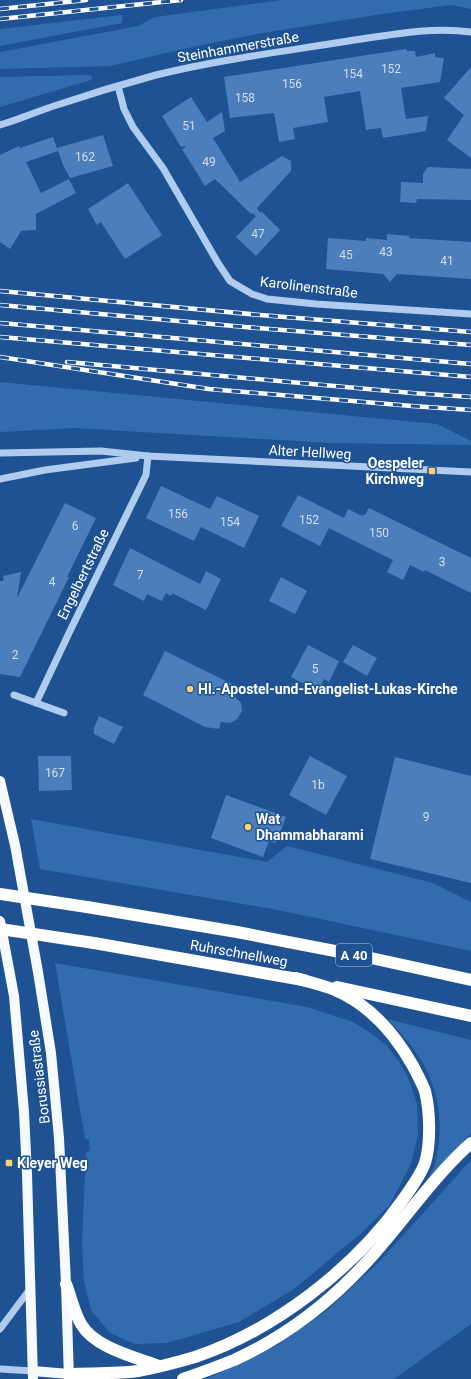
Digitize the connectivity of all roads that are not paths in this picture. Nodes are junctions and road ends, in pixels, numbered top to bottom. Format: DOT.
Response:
graph roads {
  1 [pos="471,32"];
  2 [pos="118,86"];
  3 [pos="15,120"];
  4 [pos="0,125"];
  5 [pos="0,130"];
  6 [pos="471,314"];
  7 [pos="0,453"];
  8 [pos="148,456"];
  9 [pos="471,472"];
  10 [pos="0,479"];
  11 [pos="14,695"];
  12 [pos="36,703"];
  13 [pos="64,713"];
  14 [pos="0,781"];
  15 [pos="0,894"];
  16 [pos="0,921"];
  17 [pos="0,929"];
  18 [pos="296,978"];
  19 [pos="471,980"];
  20 [pos="471,1016"];
  21 [pos="471,1143"];
  22 [pos="66,1284"];
  23 [pos="30,1289"];
  24 [pos="0,1329"];
  25 [pos="159,1366"];
  26 [pos="0,1369"];
  27 [pos="33,1375"];
  28 [pos="69,1376"];
  29 [pos="182,1379"];
  1 -- 2 [label="street, Steinhammerstraße"];
  2 -- 3 [label="street, Steinhammerstraße"];
  2 -- 6 [label="street, Karolinenstraße"];
  3 -- 4 [label="street, Steinhammerstraße"];
  3 -- 5 [label="street, Steinhammerstraße"];
  7 -- 8 [label="street, Alter Hellweg"];
  8 -- 9 [label="street, Alter Hellweg"];
  8 -- 10 [label="street, Alter Hellweg"];
  8 -- 12 [label="street, Engelbertstraße"];
  11 -- 12 [label="street"];
  12 -- 13 [label="street"];
  14 -- 22 [label="main road, Borussiastraße"];
  15 -- 19 [label="highway, Ruhrschnellweg / A 40, bridge"];
  16 -- 23 [label="main road, Borussiastraße"];
  17 -- 18 [label="highway, Ruhrschnellweg / A 40, bridge"];
  18 -- 20 [label="highway, Ruhrschnellweg / A 40"];
  18 -- 25 [label="highway"];
  21 -- 29 [label="highway"];
  22 -- 25 [label="highway"];
  22 -- 28 [label="main road, Borussiastraße"];
  23 -- 24 [label="street"];
  23 -- 27 [label="main road, Borussiastraße"];
  25 -- 28 [label="highway"];
  26 -- 27 [label="street"];
  27 -- 28 [label="main road"];
}
